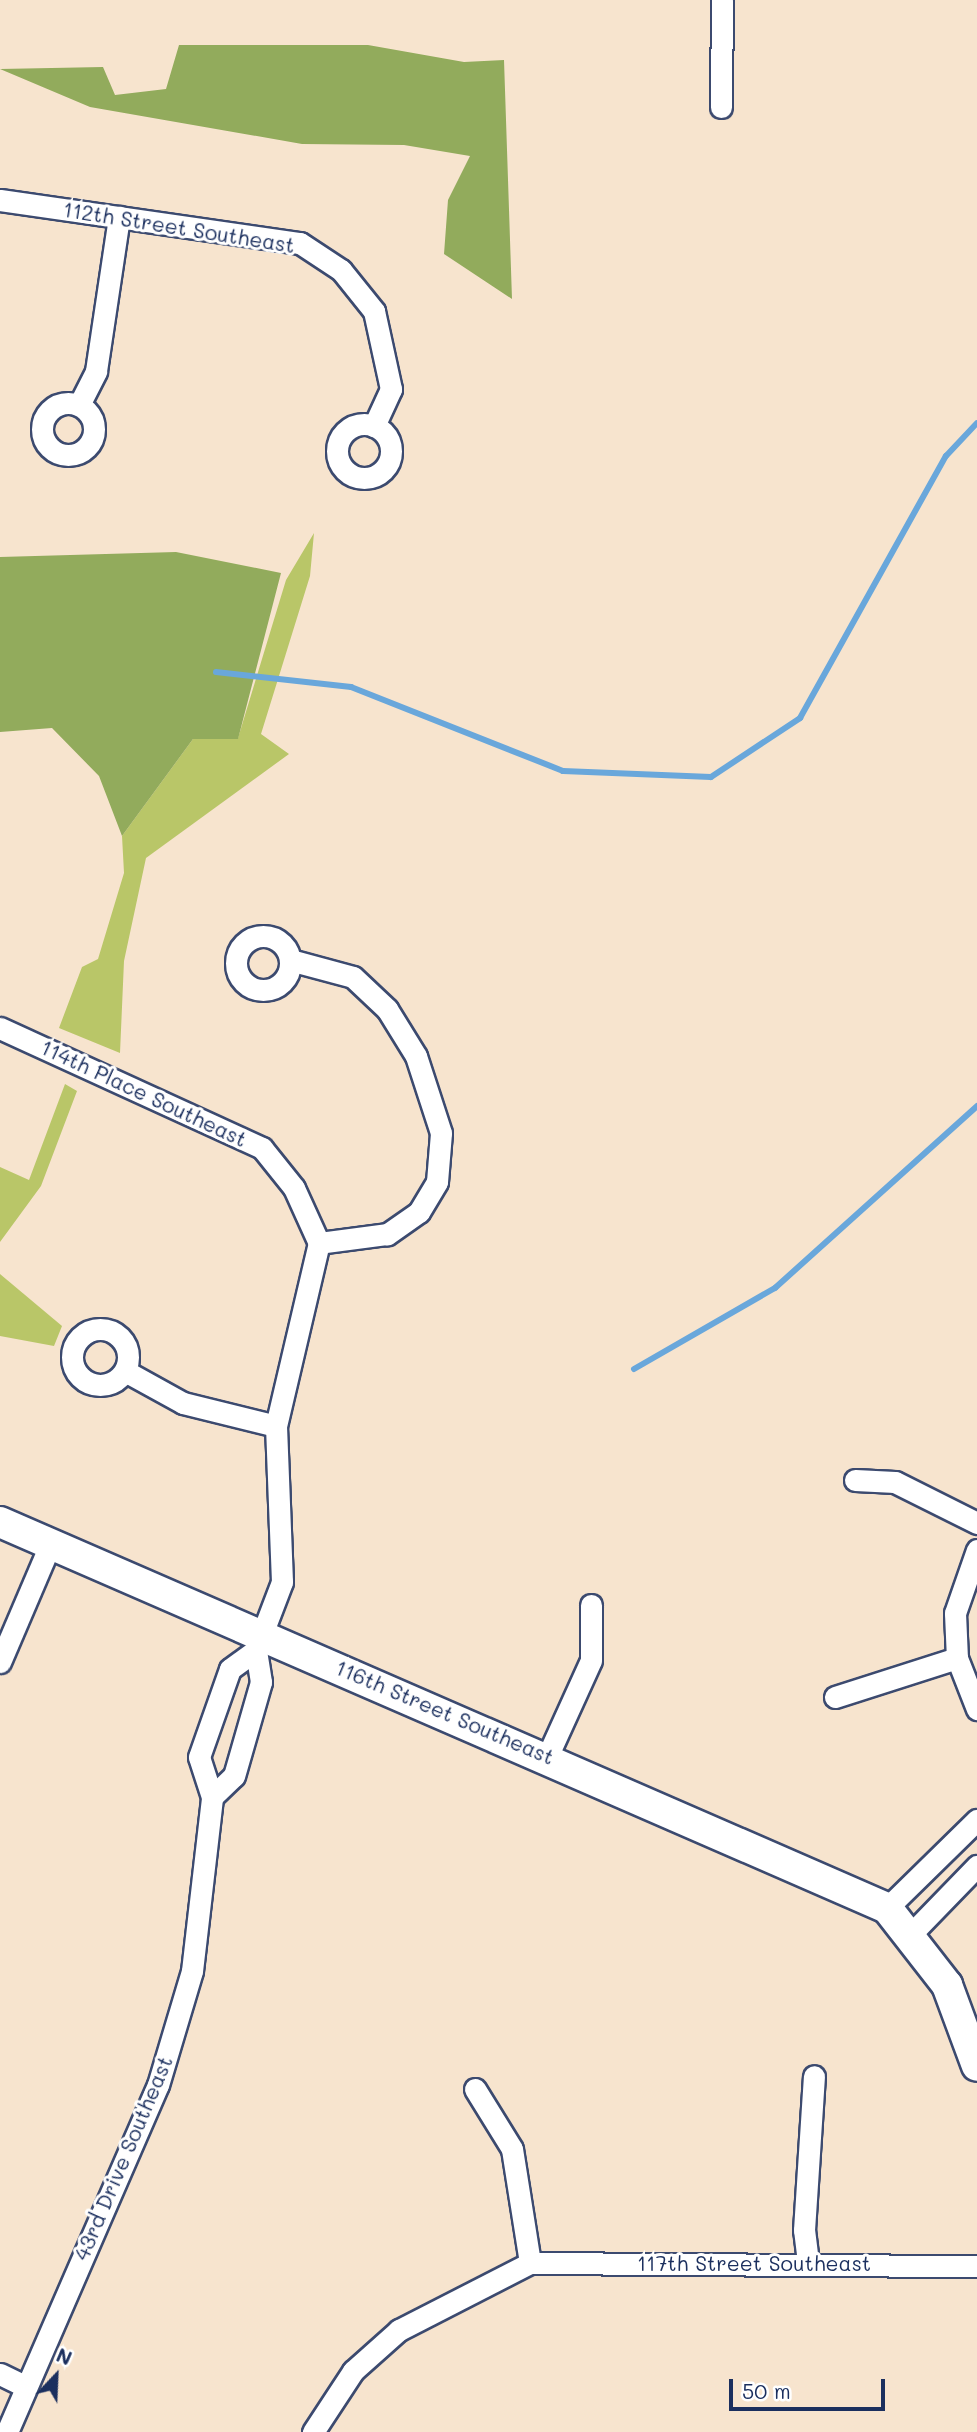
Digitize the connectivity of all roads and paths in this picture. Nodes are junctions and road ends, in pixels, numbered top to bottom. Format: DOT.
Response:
graph roads {
  1 [pos="722,0"];
  2 [pos="721,107"];
  3 [pos="0,200"];
  4 [pos="119,217"];
  5 [pos="79,405"];
  6 [pos="374,426"];
  7 [pos="290,960"];
  8 [pos="0,1028"];
  9 [pos="319,1243"];
  10 [pos="125,1371"];
  11 [pos="276,1426"];
  12 [pos="855,1480"];
  13 [pos="0,1522"];
  14 [pos="977,1523"];
  15 [pos="50,1545"];
  16 [pos="977,1550"];
  17 [pos="591,1605"];
  18 [pos="259,1642"];
  19 [pos="957,1658"];
  20 [pos="0,1662"];
  21 [pos="835,1697"];
  22 [pos="977,1709"];
  23 [pos="548,1755"];
  24 [pos="212,1797"];
  25 [pos="977,1820"];
  26 [pos="977,1866"];
  27 [pos="887,1908"];
  28 [pos="911,1934"];
  29 [pos="977,2066"];
  30 [pos="814,2076"];
  31 [pos="475,2089"];
  32 [pos="808,2262"];
  33 [pos="530,2263"];
  34 [pos="977,2266"];
  35 [pos="0,2374"];
  36 [pos="25,2386"];
  37 [pos="6,2432"];
  38 [pos="313,2432"];
  1 -- 2 [label="street"];
  3 -- 4 [label="street, 112th Street Southeast"];
  4 -- 5 [label="street"];
  4 -- 6 [label="street, 112th Street Southeast"];
  7 -- 9 [label="street"];
  8 -- 9 [label="street, 114th Place Southeast"];
  9 -- 11 [label="street"];
  10 -- 11 [label="street"];
  11 -- 18 [label="street"];
  12 -- 14 [label="street"];
  13 -- 15 [label="street, 116th Street Southeast"];
  15 -- 18 [label="street, 116th Street Southeast"];
  15 -- 20 [label="street"];
  16 -- 19 [label="street"];
  17 -- 23 [label="street"];
  18 -- 23 [label="street, 116th Street Southeast"];
  18 -- 24 [label="street"];
  18 -- 24 [label="street, 43rd Drive Southeast"];
  19 -- 21 [label="street"];
  19 -- 22 [label="street"];
  23 -- 27 [label="street, 116th Street Southeast"];
  24 -- 36 [label="street, 43rd Drive Southeast"];
  25 -- 27 [label="street"];
  26 -- 28 [label="street"];
  27 -- 28 [label="street"];
  28 -- 29 [label="street"];
  30 -- 32 [label="street"];
  31 -- 33 [label="street"];
  32 -- 33 [label="street, 117th Street Southeast"];
  32 -- 34 [label="street, 117th Street Southeast"];
  33 -- 38 [label="street"];
  35 -- 36 [label="street"];
  36 -- 37 [label="street, 43rd Drive Southeast"];
}
